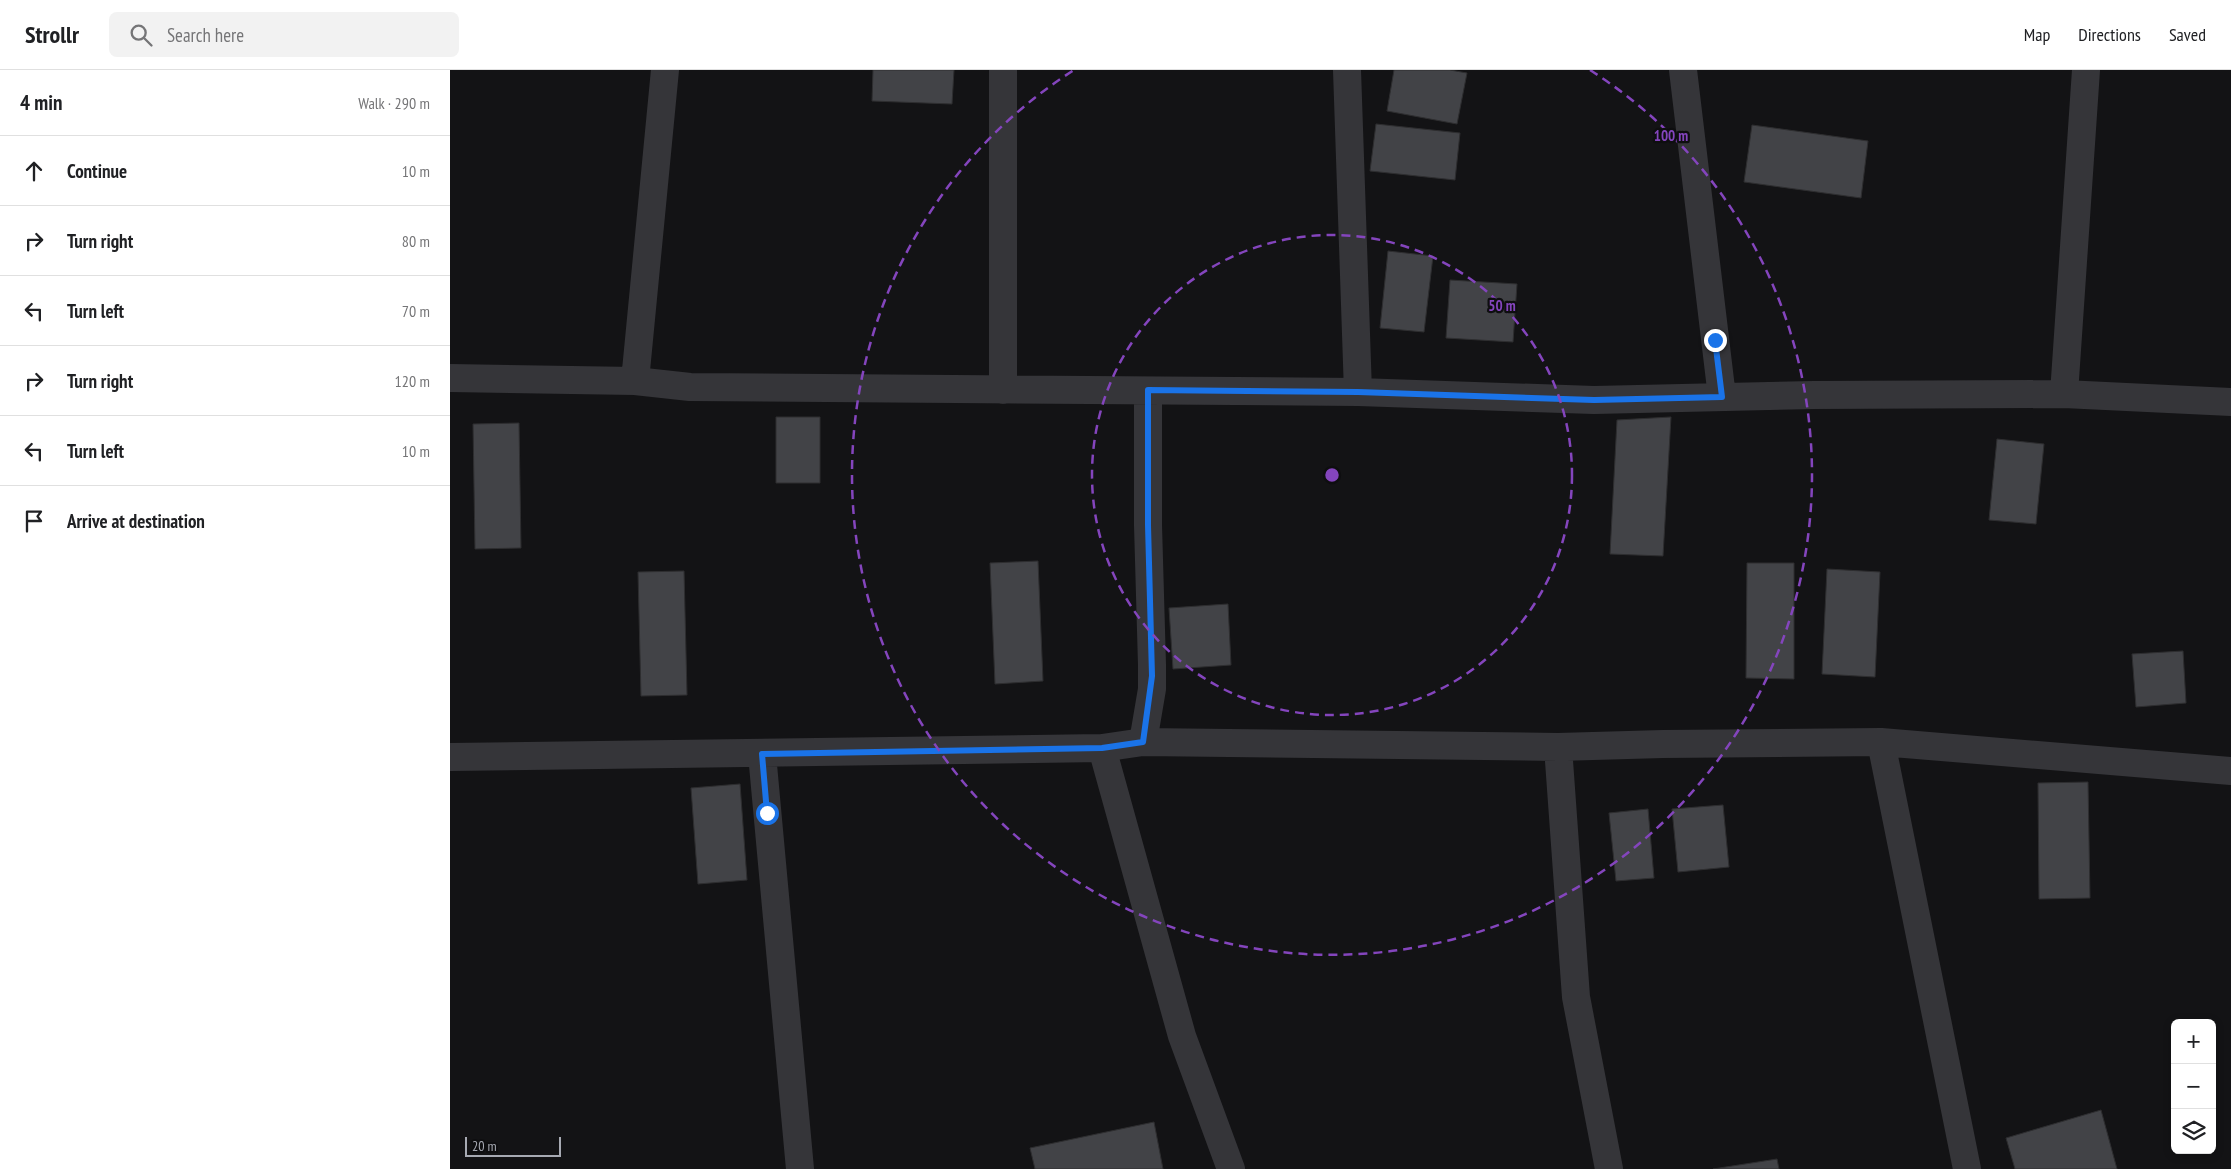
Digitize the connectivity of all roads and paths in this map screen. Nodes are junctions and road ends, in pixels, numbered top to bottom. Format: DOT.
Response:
graph roads {
  1 [pos="665,70"];
  2 [pos="1003,70"];
  3 [pos="1347,70"];
  4 [pos="1683,70"];
  5 [pos="2086,70"];
  6 [pos="450,378"];
  7 [pos="635,381"];
  8 [pos="1003,390"];
  9 [pos="1148,390"];
  10 [pos="1358,392"];
  11 [pos="2064,394"];
  12 [pos="1722,397"];
  13 [pos="2231,402"];
  14 [pos="1143,742"];
  15 [pos="1881,742"];
  16 [pos="1102,748"];
  17 [pos="1558,748"];
  18 [pos="762,754"];
  19 [pos="450,757"];
  20 [pos="2231,771"];
  21 [pos="800,1169"];
  22 [pos="1231,1169"];
  23 [pos="1609,1169"];
  24 [pos="1967,1169"];
  1 -- 7 [label="street"];
  2 -- 8 [label="street"];
  3 -- 10 [label="street"];
  4 -- 12 [label="street"];
  5 -- 11 [label="street"];
  6 -- 7 [label="street"];
  7 -- 8 [label="street"];
  8 -- 9 [label="street"];
  9 -- 10 [label="street"];
  9 -- 14 [label="street"];
  10 -- 12 [label="street"];
  11 -- 12 [label="street"];
  11 -- 13 [label="street"];
  14 -- 16 [label="street"];
  14 -- 17 [label="street"];
  15 -- 17 [label="street"];
  15 -- 20 [label="street"];
  15 -- 24 [label="street"];
  16 -- 18 [label="street"];
  16 -- 22 [label="street"];
  17 -- 23 [label="street"];
  18 -- 19 [label="street"];
  18 -- 21 [label="street"];
}
